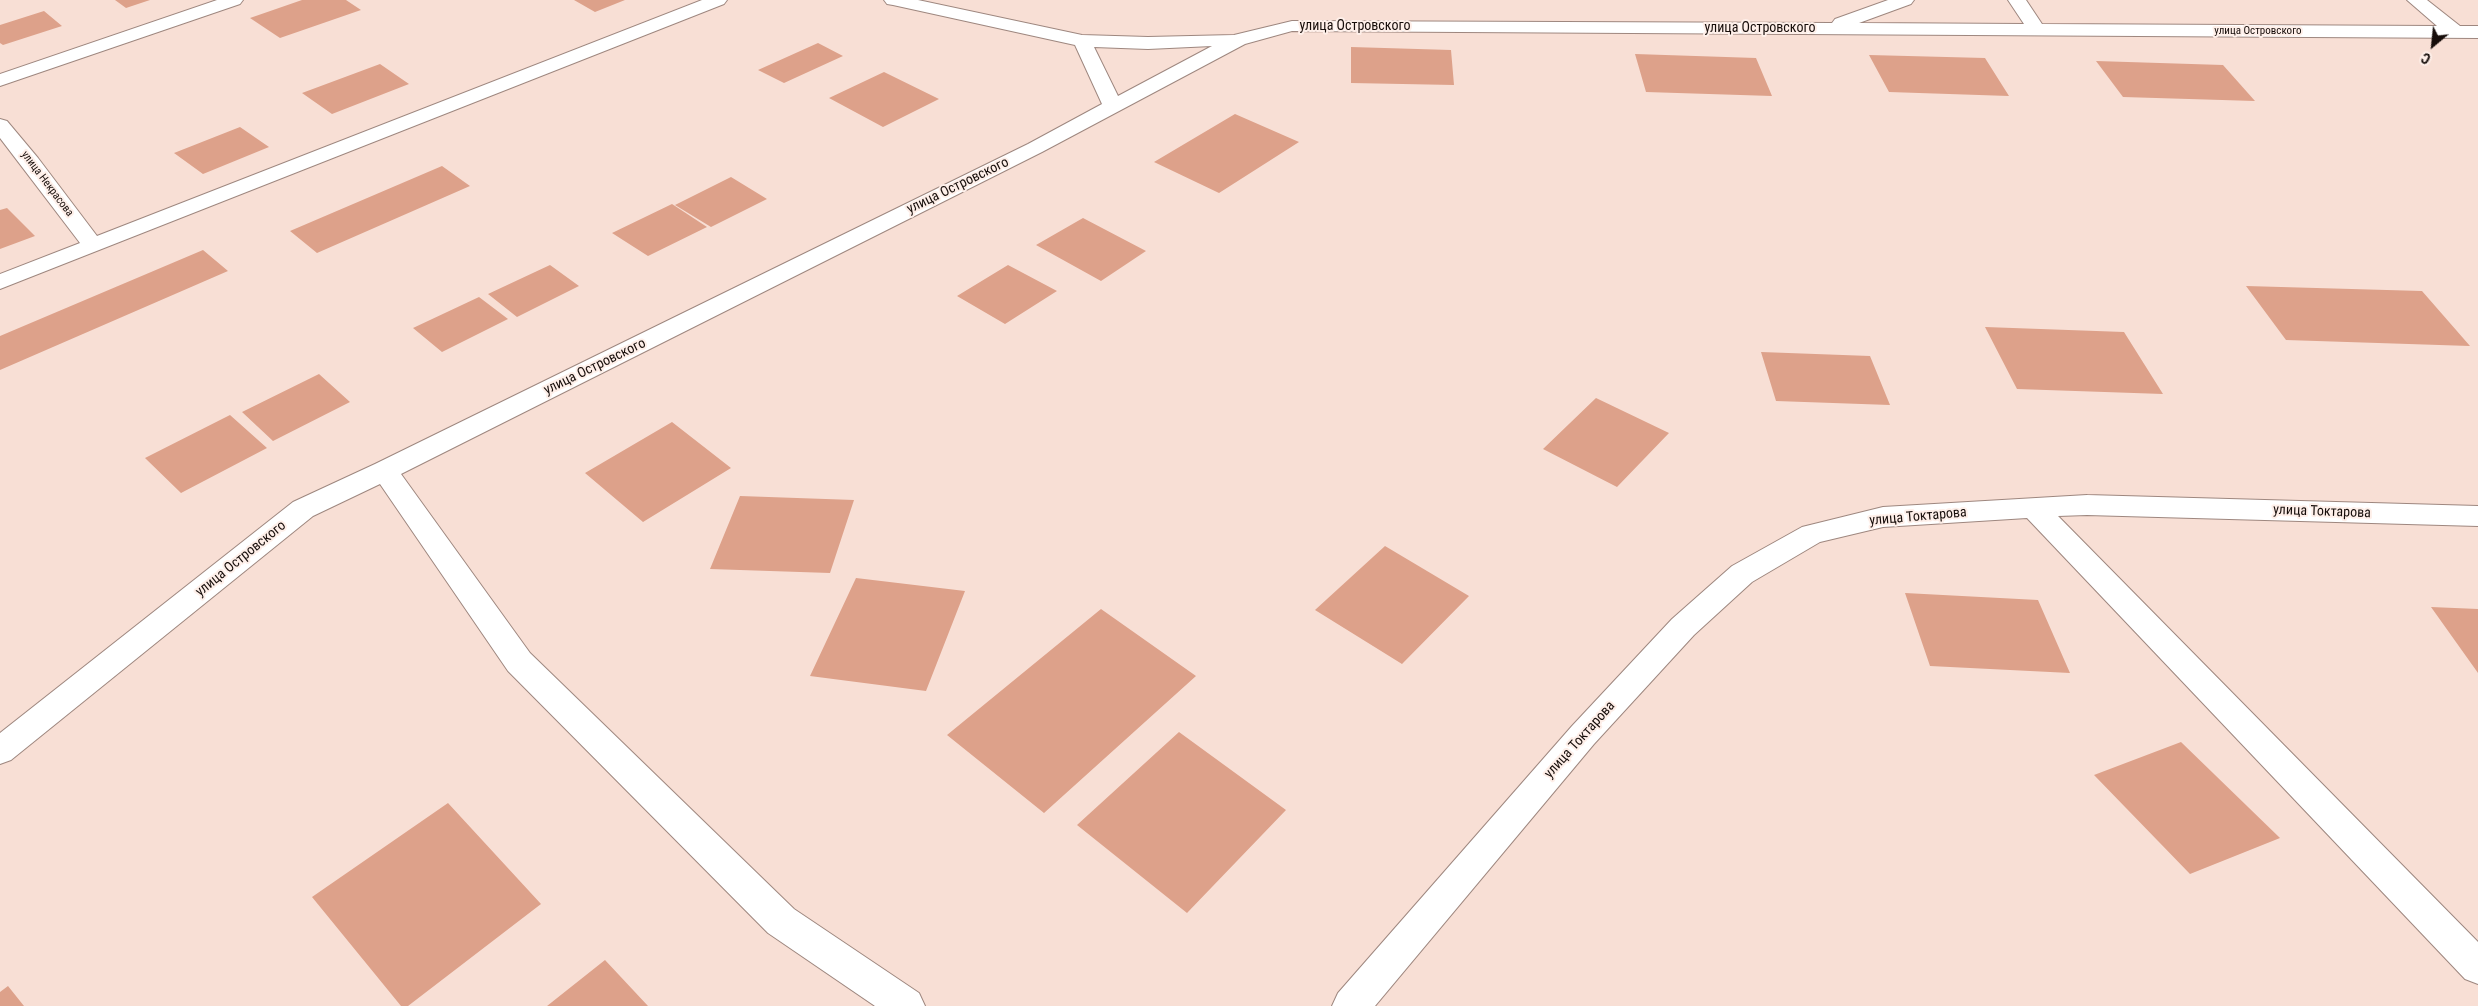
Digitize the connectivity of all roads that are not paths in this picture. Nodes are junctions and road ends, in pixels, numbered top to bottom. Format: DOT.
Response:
graph roads {
  1 [pos="234,0"];
  2 [pos="718,0"];
  3 [pos="893,0"];
  4 [pos="1905,0"];
  5 [pos="2017,0"];
  6 [pos="2416,0"];
  7 [pos="1823,29"];
  8 [pos="2038,31"];
  9 [pos="2454,31"];
  10 [pos="2478,32"];
  11 [pos="1238,40"];
  12 [pos="1082,41"];
  13 [pos="0,80"];
  14 [pos="1113,106"];
  15 [pos="0,126"];
  16 [pos="92,244"];
  17 [pos="0,282"];
  18 [pos="385,471"];
  19 [pos="2034,509"];
  20 [pos="2478,516"];
  21 [pos="0,751"];
  22 [pos="2478,967"];
  23 [pos="906,1006"];
  24 [pos="1351,1006"];
  1 -- 13 [label="street"];
  2 -- 16 [label="street"];
  3 -- 12 [label="street"];
  4 -- 7 [label="street"];
  5 -- 8 [label="street"];
  6 -- 9 [label="street"];
  7 -- 8 [label="street, улица Островского"];
  7 -- 11 [label="street, улица Островского"];
  8 -- 9 [label="street, улица Островского"];
  9 -- 10 [label="street, улица Островского"];
  11 -- 12 [label="street"];
  11 -- 14 [label="street, улица Островского"];
  12 -- 14 [label="street"];
  14 -- 18 [label="street, улица Островского"];
  15 -- 16 [label="street, улица Некрасова"];
  16 -- 17 [label="street"];
  18 -- 21 [label="street, улица Островского"];
  18 -- 23 [label="street"];
  19 -- 20 [label="street, улица Токтарова"];
  19 -- 22 [label="street"];
  19 -- 24 [label="street, улица Токтарова"];
}
